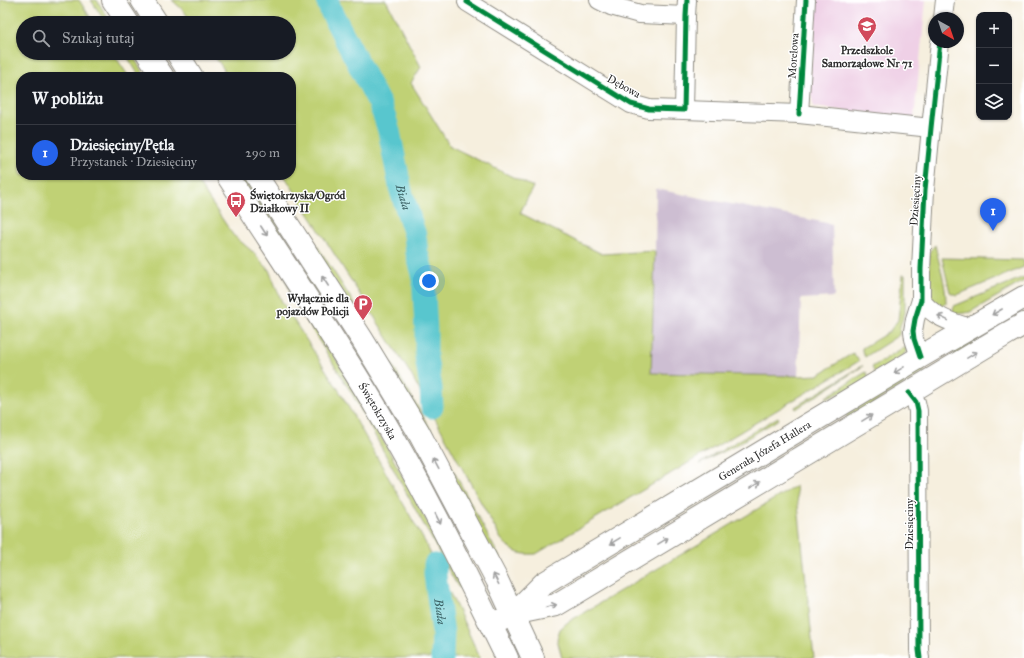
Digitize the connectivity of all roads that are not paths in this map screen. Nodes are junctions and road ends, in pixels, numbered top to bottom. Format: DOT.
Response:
graph roads {
  1 [pos="113,0"];
  2 [pos="142,0"];
  3 [pos="599,0"];
  4 [pos="806,0"];
  5 [pos="944,0"];
  6 [pos="467,2"];
  7 [pos="686,8"];
  8 [pos="943,12"];
  9 [pos="123,16"];
  10 [pos="152,16"];
  11 [pos="939,48"];
  12 [pos="152,60"];
  13 [pos="181,60"];
  14 [pos="160,72"];
  15 [pos="189,72"];
  16 [pos="684,110"];
  17 [pos="799,114"];
  18 [pos="930,128"];
  19 [pos="230,180"];
  20 [pos="259,180"];
  21 [pos="1024,296"];
  22 [pos="921,300"];
  23 [pos="1024,324"];
  24 [pos="970,328"];
  25 [pos="362,339"];
  26 [pos="341,352"];
  27 [pos="920,357"];
  28 [pos="909,393"];
  29 [pos="708,485"];
  30 [pos="722,505"];
  31 [pos="513,614"];
  32 [pos="491,625"];
  33 [pos="507,658"];
  34 [pos="533,658"];
  35 [pos="920,658"];
  1 -- 9 [label="main road"];
  2 -- 10 [label="main road"];
  3 -- 7 [label="street"];
  4 -- 17 [label="street, Morelowa"];
  5 -- 8 [label="street"];
  6 -- 16 [label="street, Dębowa"];
  7 -- 16 [label="street"];
  11 -- 18 [label="street, Dziesięciny"];
  12 -- 14 [label="main road"];
  13 -- 15 [label="main road"];
  16 -- 17 [label="street"];
  17 -- 18 [label="street"];
  18 -- 22 [label="street, Dziesięciny"];
  19 -- 26 [label="main road, Świętokrzyska, one-way"];
  25 -- 20 [label="main road, one-way"];
  21 -- 24 [label="main road, Generała Józefa Hallera, one-way"];
  24 -- 22 [label="street, one-way"];
  22 -- 27 [label="street, Dziesięciny"];
  28 -- 23 [label="main road, Generała Józefa Hallera, one-way"];
  24 -- 27 [label="main road, Generała Józefa Hallera"];
  25 -- 26 [label="main road"];
  31 -- 25 [label="main road, one-way"];
  26 -- 32 [label="main road, Świętokrzyska, one-way"];
  27 -- 29 [label="main road, Generała Józefa Hallera, one-way"];
  30 -- 28 [label="main road, Generała Józefa Hallera, one-way"];
  28 -- 35 [label="street, Dziesięciny"];
  29 -- 30 [label="main road"];
  29 -- 31 [label="main road, Generała Józefa Hallera, one-way"];
  31 -- 30 [label="main road, Generała Józefa Hallera, one-way"];
  31 -- 32 [label="main road, Generała Józefa Hallera"];
  31 -- 34 [label="main road"];
  32 -- 33 [label="main road, Świętokrzyska"];
}
